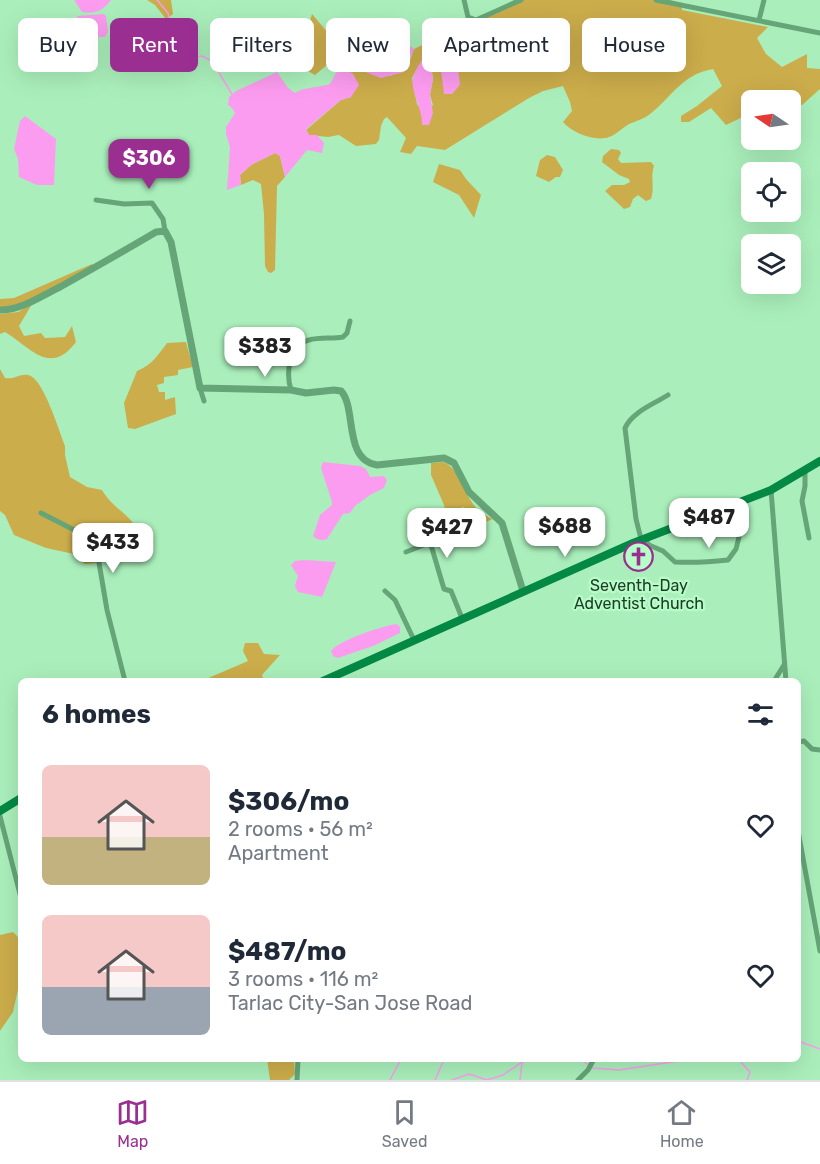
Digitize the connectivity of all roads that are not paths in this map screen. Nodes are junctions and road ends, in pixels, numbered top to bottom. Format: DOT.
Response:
graph roads {
  1 [pos="464,0"];
  2 [pos="521,0"];
  3 [pos="656,0"];
  4 [pos="764,0"];
  5 [pos="688,3"];
  6 [pos="759,20"];
  7 [pos="820,33"];
  8 [pos="96,200"];
  9 [pos="165,231"];
  10 [pos="0,310"];
  11 [pos="350,321"];
  12 [pos="200,388"];
  13 [pos="291,390"];
  14 [pos="668,395"];
  15 [pos="204,401"];
  16 [pos="820,462"];
  17 [pos="805,471"];
  18 [pos="771,490"];
  19 [pos="741,502"];
  20 [pos="41,513"];
  21 [pos="809,538"];
  22 [pos="642,539"];
  23 [pos="406,552"];
  24 [pos="385,591"];
  25 [pos="523,591"];
  26 [pos="462,618"];
  27 [pos="414,640"];
  28 [pos="785,663"];
  29 [pos="123,678"];
  30 [pos="330,678"];
  31 [pos="776,678"];
  32 [pos="786,678"];
  33 [pos="801,742"];
  34 [pos="820,750"];
  35 [pos="18,800"];
  36 [pos="0,812"];
  37 [pos="0,816"];
  38 [pos="801,847"];
  39 [pos="18,877"];
  40 [pos="820,951"];
  41 [pos="298,1062"];
  42 [pos="592,1062"];
  43 [pos="297,1080"];
  44 [pos="578,1080"];
  1 -- 2 [label="street"];
  3 -- 5 [label="street"];
  4 -- 6 [label="street"];
  5 -- 6 [label="street"];
  6 -- 7 [label="street"];
  8 -- 9 [label="street"];
  9 -- 10 [label="street"];
  9 -- 12 [label="street"];
  11 -- 13 [label="street"];
  12 -- 13 [label="street"];
  12 -- 15 [label="street"];
  13 -- 25 [label="street"];
  14 -- 22 [label="street"];
  16 -- 17 [label="main road"];
  17 -- 18 [label="main road"];
  17 -- 21 [label="street"];
  18 -- 19 [label="main road"];
  18 -- 28 [label="street"];
  19 -- 22 [label="main road"];
  19 -- 22 [label="street"];
  20 -- 29 [label="street"];
  22 -- 25 [label="main road"];
  23 -- 26 [label="street"];
  24 -- 27 [label="street"];
  25 -- 26 [label="main road"];
  26 -- 27 [label="main road"];
  27 -- 30 [label="main road"];
  28 -- 31 [label="street"];
  28 -- 32 [label="street"];
  33 -- 34 [label="street"];
  35 -- 36 [label="main road"];
  37 -- 39 [label="street"];
  38 -- 40 [label="street"];
  41 -- 43 [label="street"];
  42 -- 44 [label="street"];
}
